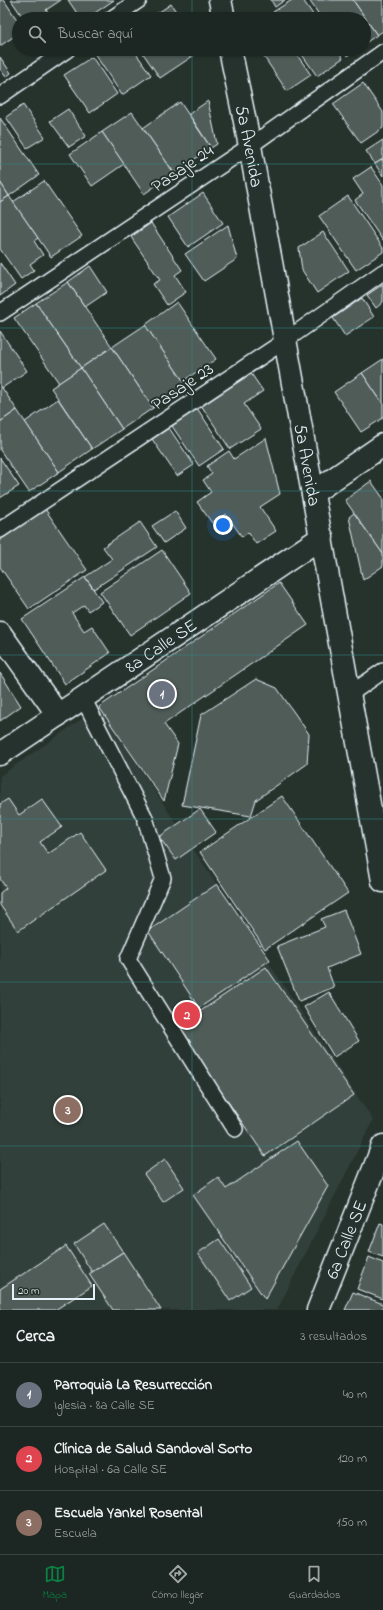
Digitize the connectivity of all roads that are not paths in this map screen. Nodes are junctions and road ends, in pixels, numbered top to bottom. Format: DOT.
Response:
graph roads {
  1 [pos="139,0"];
  2 [pos="220,0"];
  3 [pos="121,12"];
  4 [pos="223,12"];
  5 [pos="383,52"];
  6 [pos="58,56"];
  7 [pos="231,56"];
  8 [pos="0,96"];
  9 [pos="250,146"];
  10 [pos="383,272"];
  11 [pos="0,313"];
  12 [pos="286,340"];
  13 [pos="383,445"];
  14 [pos="313,493"];
  15 [pos="0,530"];
  16 [pos="322,537"];
  17 [pos="0,633"];
  18 [pos="383,671"];
  19 [pos="350,694"];
  20 [pos="83,698"];
  21 [pos="58,715"];
  22 [pos="0,754"];
  23 [pos="383,881"];
  24 [pos="235,1129"];
  25 [pos="383,1146"];
  26 [pos="318,1310"];
  1 -- 3 [label="lane"];
  2 -- 4 [label="street"];
  5 -- 9 [label="lane, Pasaje 24"];
  6 -- 8 [label="lane"];
  7 -- 9 [label="street, 5a Avenida"];
  9 -- 11 [label="lane, Pasaje 24"];
  9 -- 12 [label="street, 5a Avenida"];
  10 -- 12 [label="lane, Pasaje 23"];
  12 -- 14 [label="street, 5a Avenida"];
  12 -- 15 [label="lane, Pasaje 23"];
  13 -- 14 [label="street"];
  14 -- 16 [label="street, 5a Avenida"];
  16 -- 19 [label="street, 5a Avenida"];
  16 -- 20 [label="street, 8a Calle SE"];
  17 -- 21 [label="street"];
  18 -- 19 [label="lane"];
  19 -- 23 [label="street, 5a Avenida"];
  20 -- 21 [label="street, 8a Calle SE"];
  20 -- 24 [label="lane"];
  21 -- 22 [label="street, 8a Calle SE"];
  25 -- 26 [label="street, 6a Calle SE"];
}
